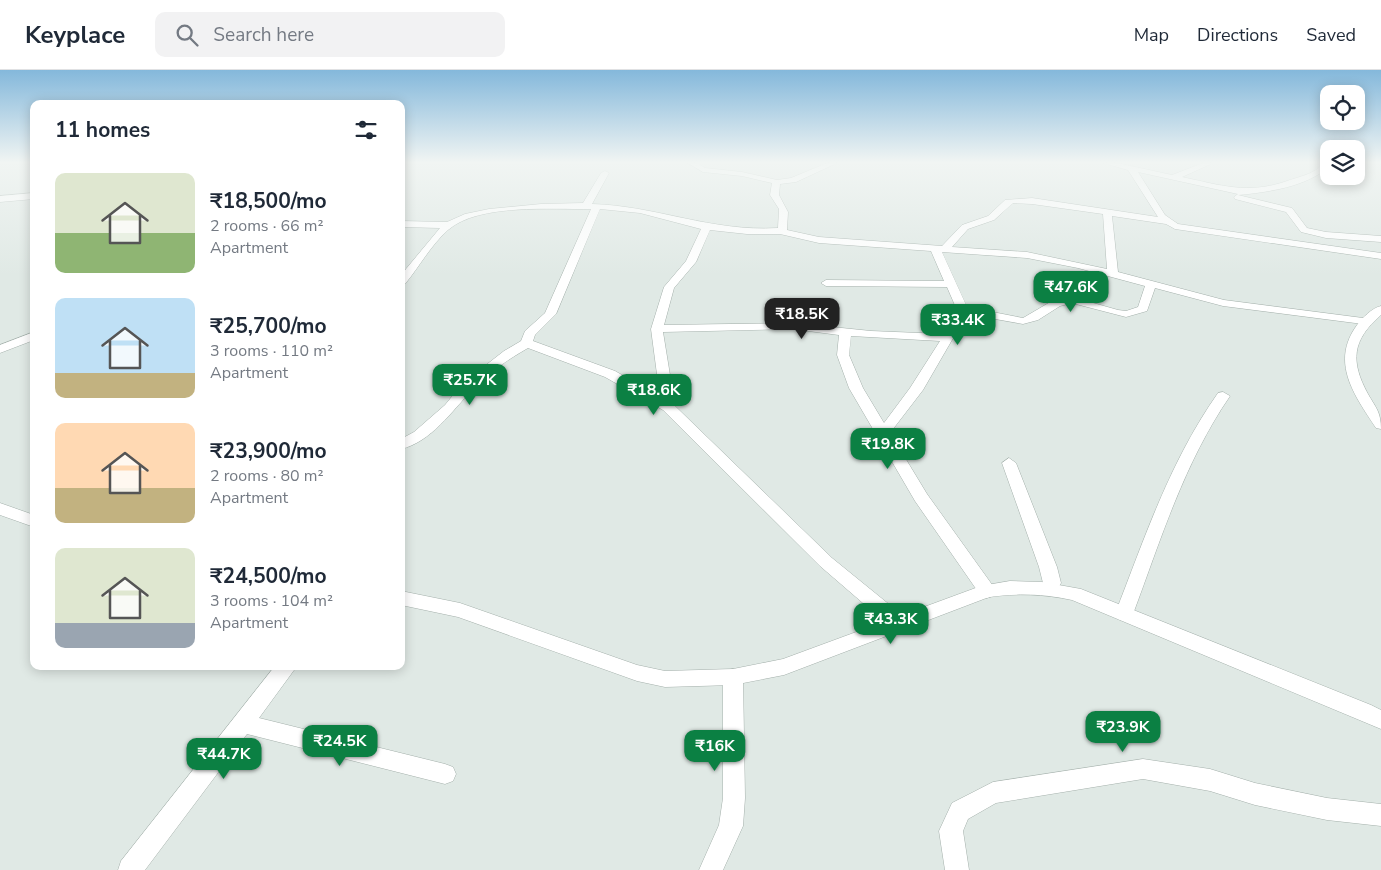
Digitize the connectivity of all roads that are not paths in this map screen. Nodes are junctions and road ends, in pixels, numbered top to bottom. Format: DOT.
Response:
graph roads {
  1 [pos="591,200"];
  2 [pos="777,200"];
  3 [pos="1152,200"];
  4 [pos="1251,200"];
  5 [pos="590,207"];
  6 [pos="1107,212"];
  7 [pos="1165,221"];
  8 [pos="405,224"];
  9 [pos="450,225"];
  10 [pos="707,227"];
  11 [pos="782,231"];
  12 [pos="1381,239"];
  13 [pos="941,248"];
  14 [pos="1381,256"];
  15 [pos="1113,274"];
  16 [pos="405,277"];
  17 [pos="826,283"];
  18 [pos="951,284"];
  19 [pos="1151,284"];
  20 [pos="1381,309"];
  21 [pos="963,310"];
  22 [pos="1364,321"];
  23 [pos="657,329"];
  24 [pos="845,332"];
  25 [pos="30,338"];
  26 [pos="947,338"];
  27 [pos="527,343"];
  28 [pos="0,349"];
  29 [pos="1222,396"];
  30 [pos="668,407"];
  31 [pos="1381,425"];
  32 [pos="883,433"];
  33 [pos="405,443"];
  34 [pos="1009,463"];
  35 [pos="0,508"];
  36 [pos="30,520"];
  37 [pos="1049,588"];
  38 [pos="988,592"];
  39 [pos="405,599"];
  40 [pos="1124,614"];
  41 [pos="900,624"];
  42 [pos="284,670"];
  43 [pos="733,677"];
  44 [pos="1381,720"];
  45 [pos="244,724"];
  46 [pos="445,774"];
  47 [pos="1381,815"];
  48 [pos="130,870"];
  49 [pos="711,870"];
  50 [pos="957,870"];
  1 -- 5 [label="street"];
  2 -- 11 [label="street"];
  3 -- 7 [label="street"];
  4 -- 12 [label="street"];
  5 -- 9 [label="street"];
  5 -- 10 [label="street"];
  5 -- 27 [label="street"];
  6 -- 7 [label="street"];
  6 -- 13 [label="street"];
  6 -- 15 [label="street"];
  7 -- 14 [label="street"];
  8 -- 9 [label="street"];
  9 -- 16 [label="street"];
  10 -- 11 [label="street"];
  10 -- 23 [label="street"];
  11 -- 13 [label="street"];
  13 -- 15 [label="street"];
  13 -- 18 [label="street"];
  15 -- 19 [label="street"];
  17 -- 18 [label="street"];
  18 -- 21 [label="street"];
  19 -- 21 [label="street"];
  19 -- 22 [label="street"];
  20 -- 22 [label="street"];
  21 -- 26 [label="street"];
  22 -- 31 [label="street"];
  23 -- 24 [label="street"];
  23 -- 30 [label="street"];
  24 -- 26 [label="street"];
  24 -- 32 [label="street"];
  25 -- 28 [label="street"];
  26 -- 32 [label="street"];
  27 -- 30 [label="street"];
  27 -- 33 [label="street"];
  29 -- 40 [label="street"];
  30 -- 41 [label="street"];
  32 -- 38 [label="street"];
  34 -- 37 [label="street"];
  35 -- 36 [label="street"];
  37 -- 38 [label="street"];
  37 -- 40 [label="street"];
  38 -- 41 [label="street"];
  39 -- 43 [label="street"];
  40 -- 44 [label="street"];
  41 -- 43 [label="street"];
  42 -- 45 [label="street"];
  43 -- 49 [label="street"];
  45 -- 46 [label="street"];
  45 -- 48 [label="street"];
  47 -- 50 [label="street"];
}
